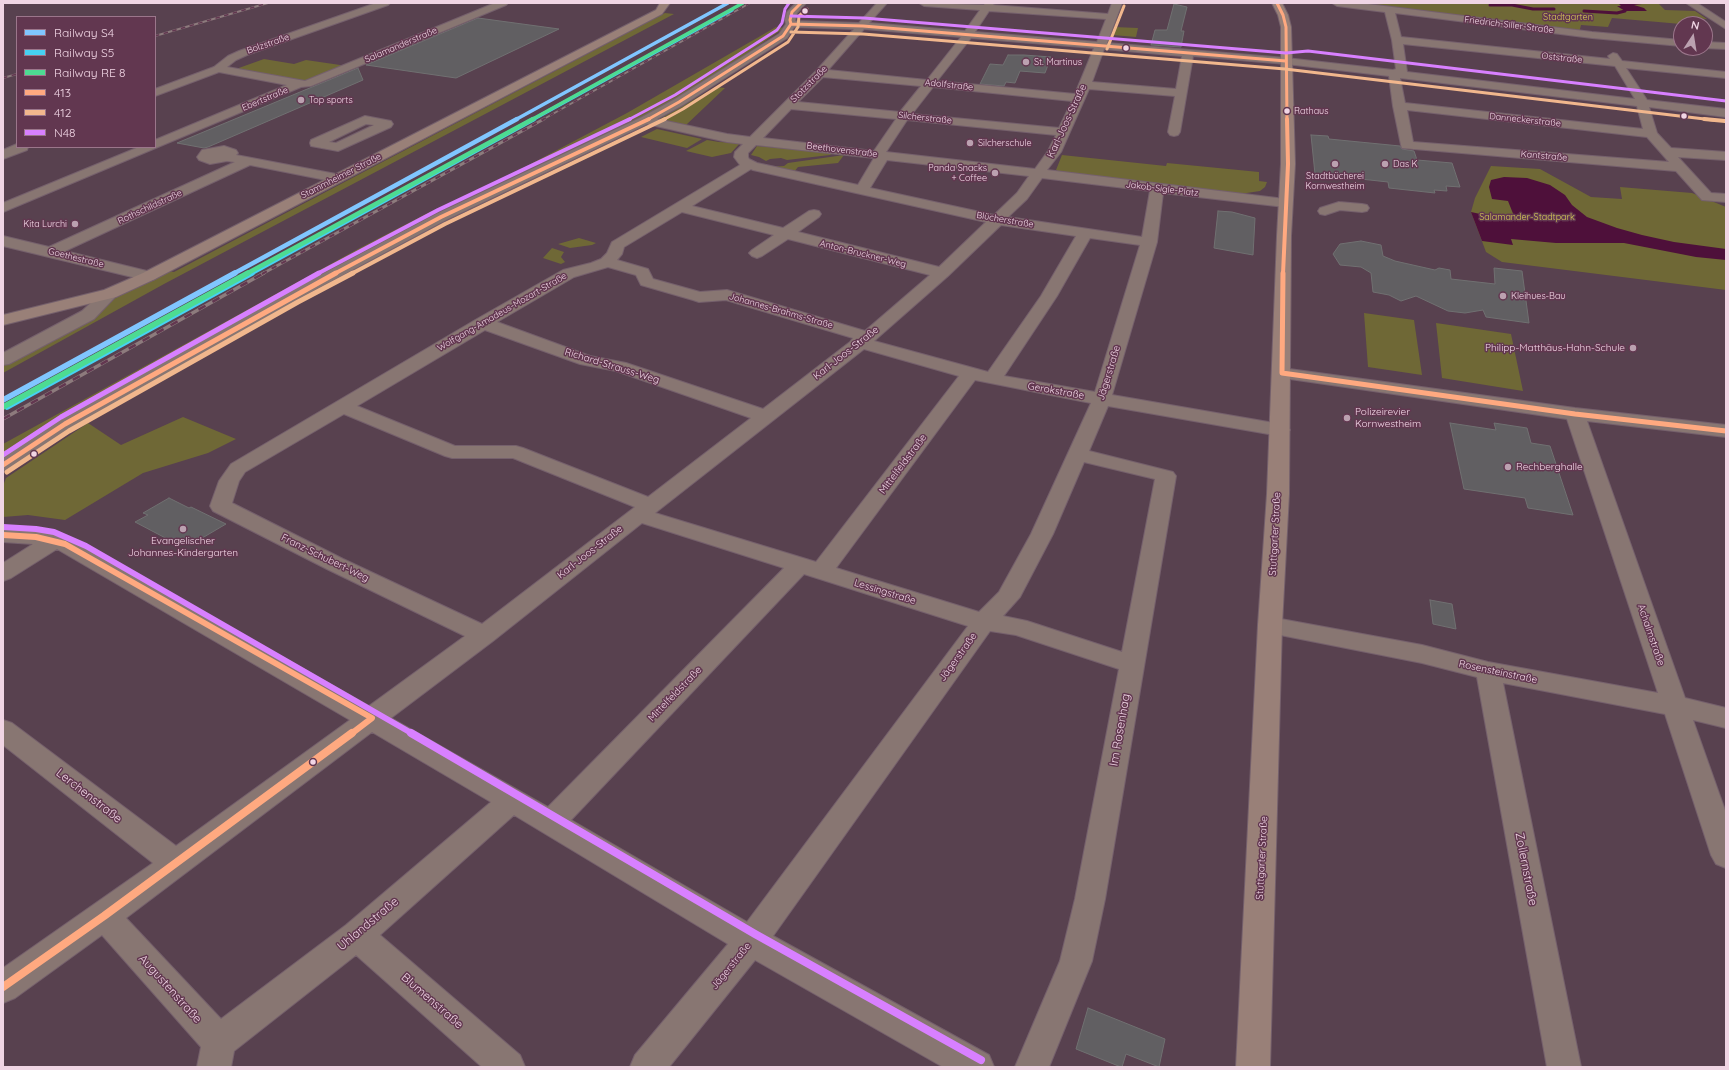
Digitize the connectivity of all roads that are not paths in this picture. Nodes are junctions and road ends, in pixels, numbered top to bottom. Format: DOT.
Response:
graph roads {
  1 [pos="385,3"];
  2 [pos="503,3"];
  3 [pos="665,3"];
  4 [pos="800,3"];
  5 [pos="882,3"];
  6 [pos="924,3"];
  7 [pos="1117,3"];
  8 [pos="1277,3"];
  9 [pos="1337,3"];
  10 [pos="1692,4"];
  11 [pos="988,5"];
  12 [pos="1712,6"];
  13 [pos="1389,10"];
  14 [pos="1112,17"];
  15 [pos="1044,19"];
  16 [pos="791,24"];
  17 [pos="863,26"];
  18 [pos="1726,26"];
  19 [pos="967,36"];
  20 [pos="1600,36"];
  21 [pos="1397,40"];
  22 [pos="1673,42"];
  23 [pos="1713,45"];
  24 [pos="1100,46"];
  25 [pos="1726,46"];
  26 [pos="1031,48"];
  27 [pos="1188,53"];
  28 [pos="1286,61"];
  29 [pos="1618,64"];
  30 [pos="218,69"];
  31 [pos="1398,72"];
  32 [pos="820,73"];
  33 [pos="1726,75"];
  34 [pos="929,83"];
  35 [pos="299,84"];
  36 [pos="1085,85"];
  37 [pos="156,93"];
  38 [pos="1181,93"];
  39 [pos="1078,98"];
  40 [pos="1642,101"];
  41 [pos="787,105"];
  42 [pos="1399,106"];
  43 [pos="1726,108"];
  44 [pos="1726,113"];
  45 [pos="904,116"];
  46 [pos="646,120"];
  47 [pos="1062,132"];
  48 [pos="1174,132"];
  49 [pos="1651,134"];
  50 [pos="754,140"];
  51 [pos="156,145"];
  52 [pos="20,148"];
  53 [pos="148,148"];
  54 [pos="1666,152"];
  55 [pos="3,155"];
  56 [pos="881,155"];
  57 [pos="1726,156"];
  58 [pos="227,157"];
  59 [pos="249,161"];
  60 [pos="746,167"];
  61 [pos="1680,167"];
  62 [pos="1039,174"];
  63 [pos="336,178"];
  64 [pos="1157,188"];
  65 [pos="862,190"];
  66 [pos="1726,198"];
  67 [pos="1285,203"];
  68 [pos="681,207"];
  69 [pos="3,208"];
  70 [pos="1362,208"];
  71 [pos="1325,211"];
  72 [pos="814,214"];
  73 [pos="996,220"];
  74 [pos="784,234"];
  75 [pos="1085,234"];
  76 [pos="3,241"];
  77 [pos="1150,242"];
  78 [pos="51,252"];
  79 [pos="757,254"];
  80 [pos="607,262"];
  81 [pos="942,273"];
  82 [pos="149,276"];
  83 [pos="110,294"];
  84 [pos="3,320"];
  85 [pos="483,324"];
  86 [pos="864,340"];
  87 [pos="3,360"];
  88 [pos="1282,373"];
  89 [pos="970,374"];
  90 [pos="993,379"];
  91 [pos="1102,399"];
  92 [pos="342,406"];
  93 [pos="1575,414"];
  94 [pos="764,416"];
  95 [pos="1280,430"];
  96 [pos="1726,431"];
  97 [pos="1077,454"];
  98 [pos="254,458"];
  99 [pos="3,465"];
  100 [pos="644,510"];
  101 [pos="3,535"];
  102 [pos="53,540"];
  103 [pos="810,569"];
  104 [pos="3,573"];
  105 [pos="984,622"];
  106 [pos="1270,625"];
  107 [pos="484,635"];
  108 [pos="1132,664"];
  109 [pos="1488,671"];
  110 [pos="1675,706"];
  111 [pos="372,718"];
  112 [pos="1726,718"];
  113 [pos="4,733"];
  114 [pos="512,800"];
  115 [pos="550,823"];
  116 [pos="1726,855"];
  117 [pos="175,863"];
  118 [pos="104,916"];
  119 [pos="357,935"];
  120 [pos="751,941"];
  121 [pos="3,987"];
  122 [pos="216,1055"];
  123 [pos="961,1063"];
  124 [pos="508,1067"];
  125 [pos="647,1067"];
  126 [pos="1032,1067"];
  127 [pos="1252,1067"];
  128 [pos="1564,1067"];
  1 -- 30 [label="street, Bolzstraße"];
  2 -- 35 [label="street, Salamanderstraße"];
  3 -- 63 [label="main road, Stammheimer Straße"];
  4 -- 16 [label="street"];
  5 -- 17 [label="street, Stotzstraße"];
  6 -- 11 [label="street"];
  7 -- 14 [label="street, Karl-Joos-Straße"];
  8 -- 28 [label="main road, Stuttgarter Straße"];
  9 -- 13 [label="street, Friedrich-Siller-Straße"];
  10 -- 12 [label="street"];
  10 -- 18 [label="street"];
  11 -- 15 [label="street"];
  11 -- 19 [label="street"];
  13 -- 20 [label="street, Friedrich-Siller-Straße"];
  13 -- 21 [label="street"];
  14 -- 15 [label="street"];
  14 -- 24 [label="street, Karl-Joos-Straße"];
  15 -- 26 [label="street"];
  16 -- 17 [label="street"];
  16 -- 46 [label="street"];
  17 -- 19 [label="street"];
  17 -- 32 [label="street, Stotzstraße"];
  19 -- 26 [label="street"];
  19 -- 34 [label="street"];
  20 -- 22 [label="street, Friedrich-Siller-Straße"];
  20 -- 29 [label="street"];
  21 -- 29 [label="street, Oststraße"];
  21 -- 31 [label="street"];
  23 -- 25 [label="street"];
  24 -- 26 [label="street"];
  24 -- 27 [label="street"];
  24 -- 36 [label="street, Karl-Joos-Straße"];
  27 -- 28 [label="street"];
  27 -- 38 [label="street"];
  28 -- 31 [label="street"];
  28 -- 67 [label="main road, Stuttgarter Straße"];
  29 -- 33 [label="street, Oststraße"];
  29 -- 40 [label="street"];
  30 -- 35 [label="street, Ebertstraße"];
  30 -- 37 [label="street, Bolzstraße"];
  31 -- 40 [label="street"];
  31 -- 42 [label="street"];
  32 -- 34 [label="street, Adolfstraße"];
  32 -- 41 [label="street, Stotzstraße"];
  34 -- 39 [label="street, Adolfstraße"];
  34 -- 45 [label="street"];
  35 -- 51 [label="street, Ebertstraße"];
  36 -- 38 [label="street"];
  36 -- 39 [label="street, Karl-Joos-Straße"];
  38 -- 48 [label="street"];
  39 -- 47 [label="street, Karl-Joos-Straße"];
  40 -- 43 [label="street"];
  40 -- 44 [label="street"];
  40 -- 49 [label="street"];
  41 -- 45 [label="street, Silcherstraße"];
  41 -- 50 [label="street, Stotzstraße"];
  42 -- 49 [label="street, Danneckerstraße"];
  42 -- 61 [label="street, Kantstraße"];
  45 -- 47 [label="street, Silcherstraße"];
  45 -- 56 [label="street"];
  46 -- 50 [label="street, Beethovenstraße"];
  46 -- 99 [label="street"];
  47 -- 62 [label="street, Karl-Joos-Straße"];
  49 -- 54 [label="street"];
  50 -- 56 [label="street, Beethovenstraße"];
  50 -- 65 [label="street, Stotzstraße"];
  52 -- 55 [label="street"];
  53 -- 69 [label="street"];
  54 -- 57 [label="street"];
  54 -- 61 [label="street"];
  56 -- 62 [label="street, Beethovenstraße"];
  56 -- 65 [label="street"];
  58 -- 59 [label="street"];
  59 -- 63 [label="street"];
  59 -- 78 [label="street, Rothschildstraße"];
  60 -- 68 [label="street"];
  61 -- 66 [label="street"];
  62 -- 64 [label="street, Jakob-Sigle-Platz"];
  62 -- 73 [label="street, Karl-Joos-Straße"];
  63 -- 82 [label="main road, Stammheimer Straße"];
  64 -- 67 [label="street, Jakob-Sigle-Platz"];
  64 -- 77 [label="street, Jägerstraße"];
  65 -- 73 [label="street, Blücherstraße"];
  67 -- 88 [label="main road, Stuttgarter Straße"];
  68 -- 74 [label="street, Anton-Bruckner-Weg"];
  68 -- 80 [label="street"];
  70 -- 71 [label="street"];
  72 -- 74 [label="street"];
  73 -- 75 [label="street, Blücherstraße"];
  73 -- 81 [label="street, Karl-Joos-Straße"];
  74 -- 79 [label="street"];
  74 -- 81 [label="street, Anton-Bruckner-Weg"];
  75 -- 77 [label="street, Blücherstraße"];
  75 -- 90 [label="street"];
  76 -- 78 [label="street, Goethestraße"];
  77 -- 91 [label="street, Jägerstraße"];
  78 -- 82 [label="street, Goethestraße"];
  80 -- 85 [label="street, Wolfgang-Amadeus-Mozart-Straße"];
  80 -- 86 [label="street, Johannes-Brahms-Straße"];
  81 -- 86 [label="street, Karl-Joos-Straße"];
  82 -- 83 [label="main road, Stammheimer Straße"];
  83 -- 84 [label="main road, Stammheimer Straße"];
  83 -- 87 [label="street"];
  85 -- 92 [label="street, Wolfgang-Amadeus-Mozart-Straße"];
  85 -- 94 [label="street, Richard-Strauss-Weg"];
  86 -- 89 [label="street, Gerokstraße"];
  86 -- 94 [label="street, Karl-Joos-Straße"];
  88 -- 93 [label="street"];
  88 -- 95 [label="main road, Stuttgarter Straße"];
  89 -- 90 [label="street, Gerokstraße"];
  89 -- 103 [label="street, Mittelfeldstraße"];
  90 -- 91 [label="street, Gerokstraße"];
  91 -- 95 [label="street, Gerokstraße"];
  91 -- 97 [label="street, Jägerstraße"];
  92 -- 98 [label="street, Wolfgang-Amadeus-Mozart-Straße"];
  92 -- 100 [label="street, Lessingstraße"];
  93 -- 96 [label="street"];
  93 -- 110 [label="street, Achalmstraße"];
  94 -- 100 [label="street, Karl-Joos-Straße"];
  95 -- 106 [label="main road, Stuttgarter Straße"];
  97 -- 105 [label="street, Jägerstraße"];
  97 -- 108 [label="street, Im Rosenhag"];
  98 -- 107 [label="street, Franz-Schubert-Weg"];
  100 -- 103 [label="street, Lessingstraße"];
  100 -- 107 [label="street, Karl-Joos-Straße"];
  101 -- 102 [label="street"];
  102 -- 104 [label="street"];
  102 -- 111 [label="street"];
  103 -- 105 [label="street, Lessingstraße"];
  103 -- 115 [label="street, Mittelfeldstraße"];
  105 -- 108 [label="street, Lessingstraße"];
  105 -- 120 [label="street, Jägerstraße"];
  106 -- 109 [label="street, Rosensteinstraße"];
  106 -- 127 [label="main road, Stuttgarter Straße"];
  107 -- 111 [label="street, Karl-Joos-Straße"];
  108 -- 126 [label="street, Im Rosenhag"];
  109 -- 110 [label="street, Rosensteinstraße"];
  109 -- 128 [label="street, Zollernstraße"];
  110 -- 112 [label="street, Rosensteinstraße"];
  110 -- 116 [label="street, Achalmstraße"];
  111 -- 114 [label="street"];
  111 -- 117 [label="street, Karl-Joos-Straße"];
  113 -- 117 [label="street, Lerchenstraße"];
  114 -- 115 [label="street"];
  114 -- 119 [label="street, Uhlandstraße"];
  115 -- 120 [label="street"];
  117 -- 118 [label="street, Karl-Joos-Straße"];
  118 -- 121 [label="street, Karl-Joos-Straße"];
  118 -- 122 [label="street, Augustenstraße"];
  119 -- 122 [label="street, Uhlandstraße"];
  119 -- 124 [label="street, Blumenstraße"];
  120 -- 123 [label="street"];
  120 -- 125 [label="street, Jägerstraße"];
}
